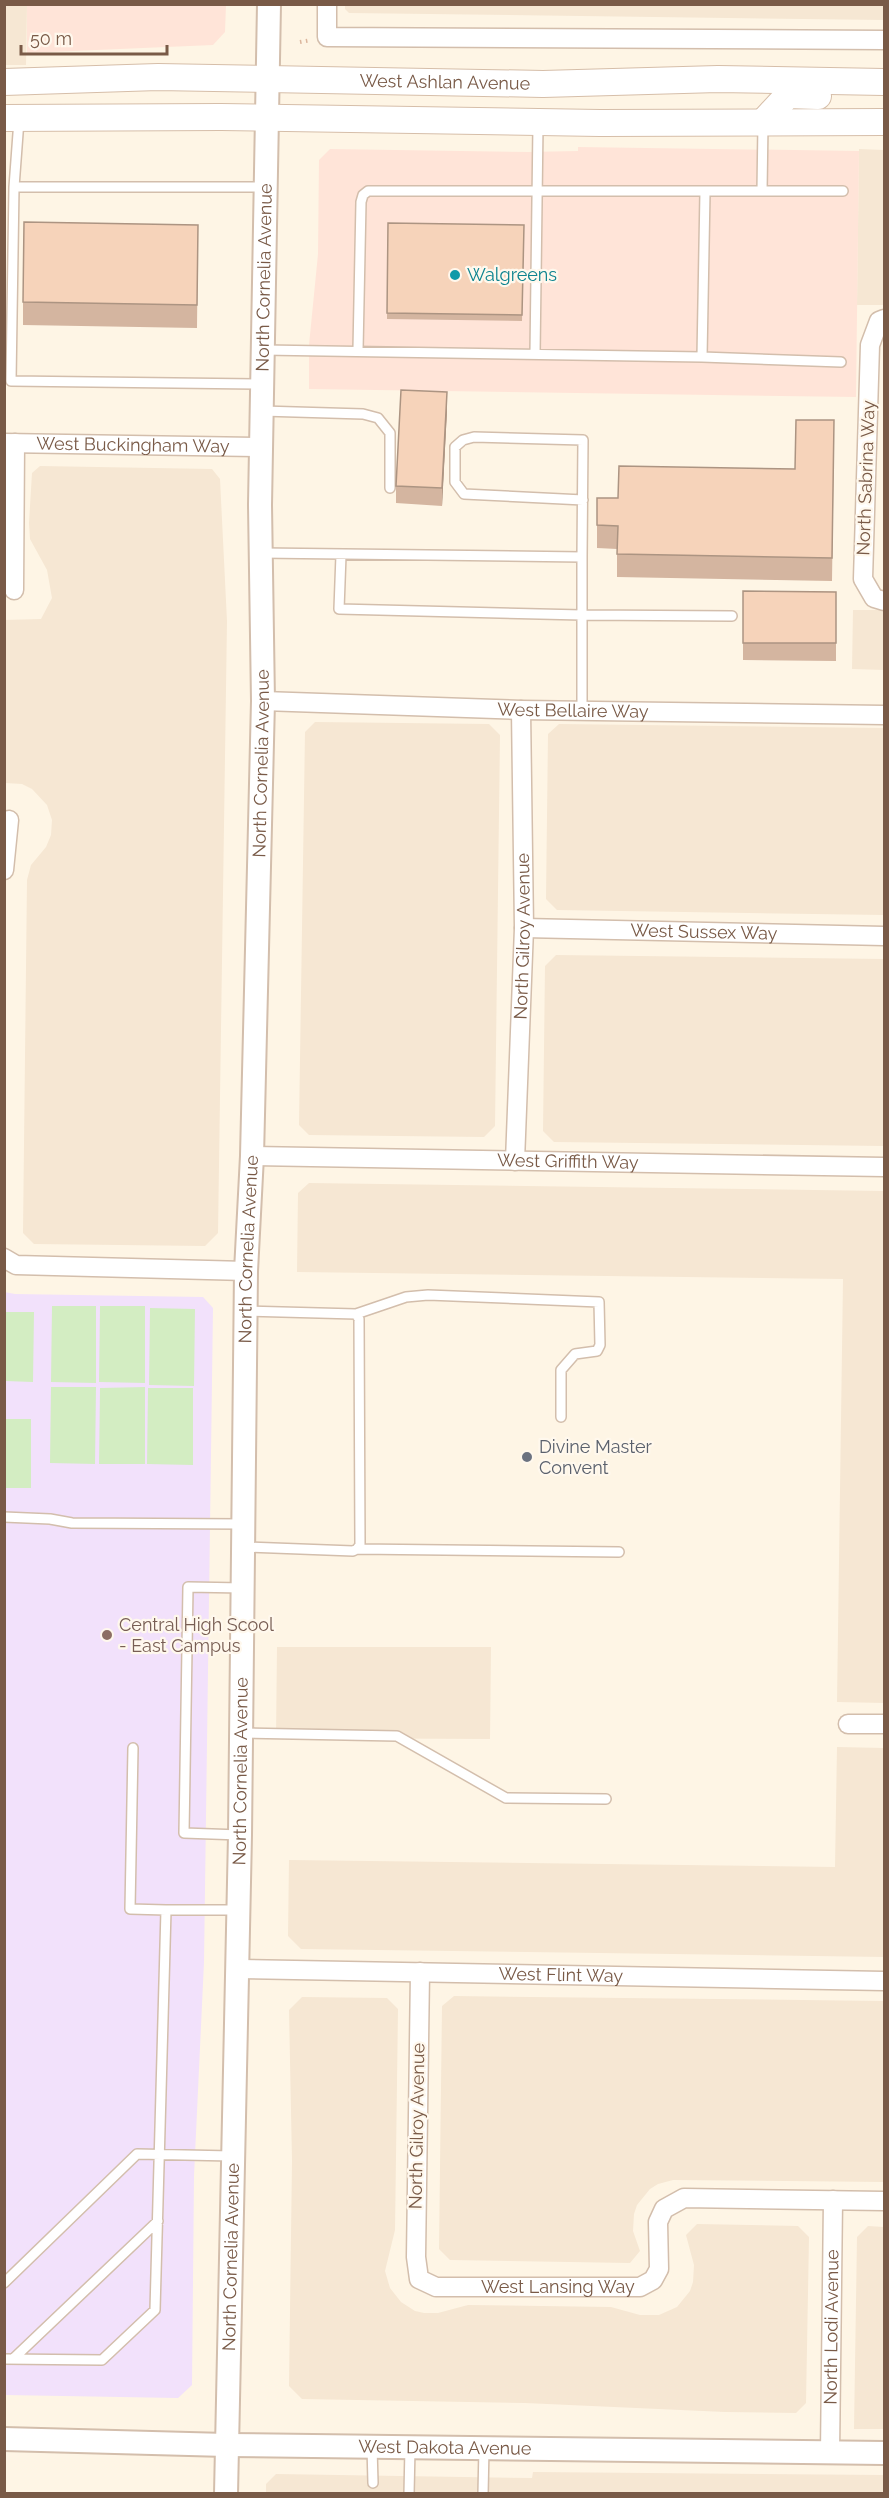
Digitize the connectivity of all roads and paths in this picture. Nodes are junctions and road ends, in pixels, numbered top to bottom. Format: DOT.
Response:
graph roads {
  1 [pos="269,4"];
  2 [pos="327,4"];
  3 [pos="885,40"];
  4 [pos="267,78"];
  5 [pos="4,82"];
  6 [pos="885,82"];
  7 [pos="885,96"];
  8 [pos="12,118"];
  9 [pos="267,118"];
  10 [pos="538,122"];
  11 [pos="763,122"];
  12 [pos="885,122"];
  13 [pos="14,187"];
  14 [pos="266,188"];
  15 [pos="537,191"];
  16 [pos="762,191"];
  17 [pos="843,191"];
  18 [pos="705,192"];
  19 [pos="882,320"];
  20 [pos="8,324"];
  21 [pos="262,350"];
  22 [pos="358,350"];
  23 [pos="535,354"];
  24 [pos="702,357"];
  25 [pos="841,362"];
  26 [pos="8,381"];
  27 [pos="262,384"];
  28 [pos="262,411"];
  29 [pos="10,443"];
  30 [pos="261,447"];
  31 [pos="876,457"];
  32 [pos="390,488"];
  33 [pos="582,500"];
  34 [pos="261,553"];
  35 [pos="342,555"];
  36 [pos="582,556"];
  37 [pos="14,590"];
  38 [pos="880,599"];
  39 [pos="582,615"];
  40 [pos="732,616"];
  41 [pos="263,700"];
  42 [pos="521,710"];
  43 [pos="582,711"];
  44 [pos="885,715"];
  45 [pos="9,820"];
  46 [pos="4,870"];
  47 [pos="524,928"];
  48 [pos="885,936"];
  49 [pos="252,1156"];
  50 [pos="515,1161"];
  51 [pos="885,1167"];
  52 [pos="4,1258"];
  53 [pos="246,1271"];
  54 [pos="246,1311"];
  55 [pos="356,1314"];
  56 [pos="561,1417"];
  57 [pos="4,1517"];
  58 [pos="244,1524"];
  59 [pos="243,1547"];
  60 [pos="357,1549"];
  61 [pos="619,1552"];
  62 [pos="243,1588"];
  63 [pos="848,1724"];
  64 [pos="885,1724"];
  65 [pos="241,1733"];
  66 [pos="134,1748"];
  67 [pos="606,1799"];
  68 [pos="240,1835"];
  69 [pos="166,1910"];
  70 [pos="238,1910"];
  71 [pos="237,1969"];
  72 [pos="420,1972"];
  73 [pos="885,1981"];
  74 [pos="160,2155"];
  75 [pos="232,2156"];
  76 [pos="833,2200"];
  77 [pos="885,2201"];
  78 [pos="158,2221"];
  79 [pos="419,2279"];
  80 [pos="4,2283"];
  81 [pos="9,2359"];
  82 [pos="4,2439"];
  83 [pos="226,2445"];
  84 [pos="372,2447"];
  85 [pos="410,2447"];
  86 [pos="484,2448"];
  87 [pos="830,2453"];
  88 [pos="885,2453"];
  89 [pos="373,2483"];
  90 [pos="226,2493"];
  91 [pos="410,2493"];
  92 [pos="483,2493"];
  1 -- 4 [label="street, North Cornelia Avenue"];
  2 -- 3 [label="street"];
  4 -- 5 [label="main road, West Ashlan Avenue"];
  4 -- 6 [label="main road, West Ashlan Avenue"];
  4 -- 9 [label="street, North Cornelia Avenue"];
  7 -- 11 [label="main road"];
  8 -- 9 [label="main road"];
  8 -- 13 [label="lane"];
  9 -- 10 [label="main road"];
  9 -- 14 [label="street, North Cornelia Avenue"];
  10 -- 11 [label="main road"];
  10 -- 15 [label="lane"];
  11 -- 12 [label="main road"];
  11 -- 16 [label="lane"];
  13 -- 14 [label="lane"];
  13 -- 20 [label="lane"];
  14 -- 21 [label="street, North Cornelia Avenue"];
  15 -- 18 [label="lane"];
  15 -- 22 [label="lane"];
  15 -- 23 [label="lane"];
  16 -- 17 [label="lane"];
  16 -- 18 [label="lane"];
  18 -- 24 [label="lane"];
  19 -- 31 [label="street, North Sabrina Way"];
  20 -- 26 [label="lane"];
  21 -- 22 [label="lane"];
  21 -- 27 [label="street, North Cornelia Avenue"];
  22 -- 23 [label="lane"];
  23 -- 24 [label="lane"];
  24 -- 25 [label="lane"];
  26 -- 27 [label="lane"];
  27 -- 28 [label="street, North Cornelia Avenue"];
  28 -- 30 [label="street, North Cornelia Avenue"];
  28 -- 32 [label="lane"];
  29 -- 30 [label="street, West Buckingham Way"];
  29 -- 37 [label="street"];
  30 -- 34 [label="street, North Cornelia Avenue"];
  31 -- 38 [label="street, North Sabrina Way"];
  33 -- 33 [label="lane"];
  33 -- 36 [label="lane"];
  34 -- 35 [label="lane"];
  34 -- 41 [label="street, North Cornelia Avenue"];
  35 -- 36 [label="lane"];
  35 -- 39 [label="lane"];
  36 -- 39 [label="lane"];
  39 -- 40 [label="lane"];
  39 -- 43 [label="lane"];
  41 -- 42 [label="street, West Bellaire Way"];
  41 -- 49 [label="street, North Cornelia Avenue"];
  42 -- 43 [label="street, West Bellaire Way"];
  42 -- 47 [label="street, North Gilroy Avenue"];
  43 -- 44 [label="street, West Bellaire Way"];
  45 -- 46 [label="street"];
  47 -- 48 [label="street, West Sussex Way"];
  47 -- 50 [label="street, North Gilroy Avenue"];
  49 -- 50 [label="street, West Griffith Way"];
  49 -- 53 [label="street, North Cornelia Avenue"];
  50 -- 51 [label="street, West Griffith Way"];
  52 -- 53 [label="street"];
  53 -- 54 [label="street, North Cornelia Avenue"];
  54 -- 55 [label="lane"];
  54 -- 58 [label="street, North Cornelia Avenue"];
  55 -- 56 [label="lane"];
  55 -- 60 [label="lane"];
  57 -- 58 [label="lane"];
  58 -- 59 [label="street, North Cornelia Avenue"];
  59 -- 60 [label="lane"];
  59 -- 62 [label="street, North Cornelia Avenue"];
  60 -- 61 [label="lane"];
  62 -- 65 [label="street, North Cornelia Avenue"];
  62 -- 68 [label="lane"];
  63 -- 64 [label="street"];
  65 -- 67 [label="lane"];
  65 -- 68 [label="street, North Cornelia Avenue"];
  66 -- 69 [label="lane"];
  68 -- 70 [label="street, North Cornelia Avenue"];
  69 -- 70 [label="lane"];
  69 -- 74 [label="lane"];
  70 -- 71 [label="street, North Cornelia Avenue"];
  71 -- 72 [label="street, West Flint Way"];
  71 -- 75 [label="street, North Cornelia Avenue"];
  72 -- 73 [label="street, West Flint Way"];
  72 -- 79 [label="street, North Gilroy Avenue"];
  74 -- 75 [label="lane"];
  74 -- 78 [label="lane"];
  74 -- 80 [label="lane"];
  75 -- 83 [label="street, North Cornelia Avenue"];
  76 -- 77 [label="street, West Lansing Way"];
  76 -- 79 [label="street, West Lansing Way"];
  76 -- 87 [label="street, North Lodi Avenue"];
  78 -- 81 [label="lane"];
  78 -- 81 [label="lane"];
  82 -- 83 [label="street, West Dakota Avenue"];
  83 -- 84 [label="street, West Dakota Avenue"];
  83 -- 90 [label="street, North Cornelia Avenue"];
  84 -- 85 [label="street, West Dakota Avenue"];
  84 -- 89 [label="lane"];
  85 -- 86 [label="street, West Dakota Avenue"];
  85 -- 91 [label="lane"];
  86 -- 87 [label="street, West Dakota Avenue"];
  86 -- 92 [label="lane"];
  87 -- 88 [label="street, West Dakota Avenue"];
}
